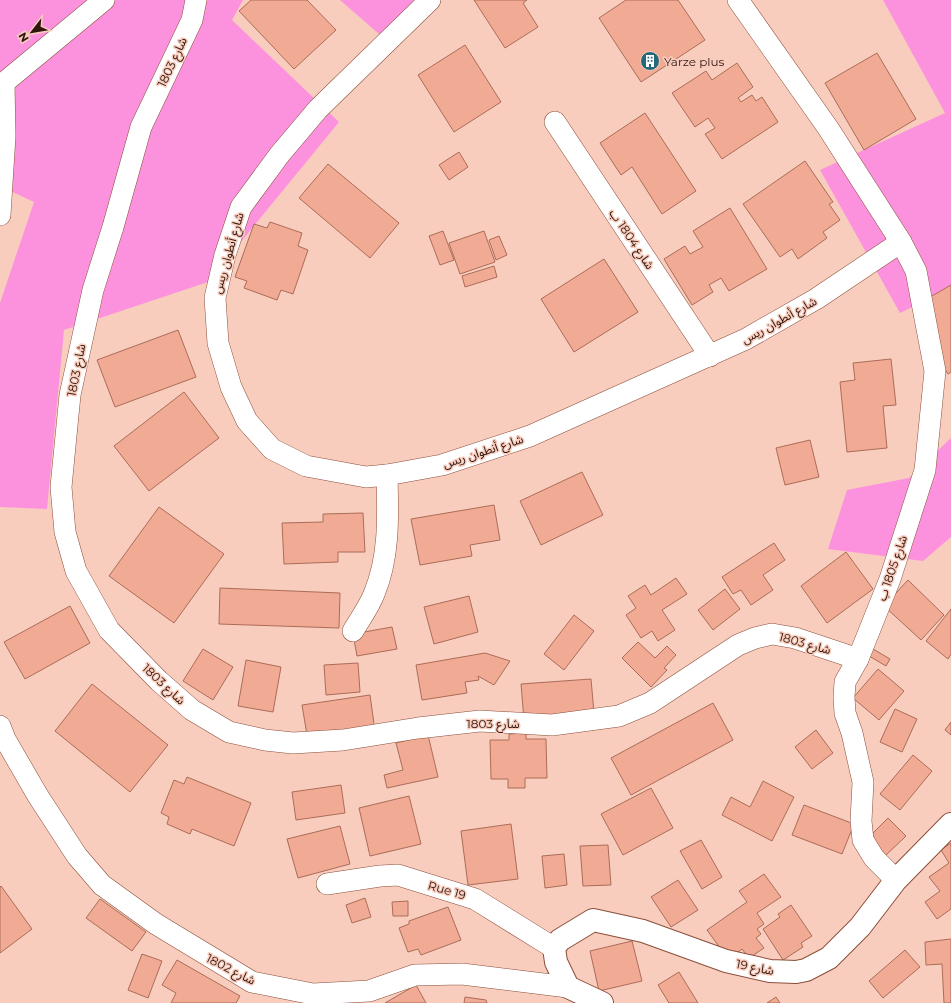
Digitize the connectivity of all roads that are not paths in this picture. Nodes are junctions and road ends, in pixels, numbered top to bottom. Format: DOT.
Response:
graph roads {
  1 [pos="104,0"];
  2 [pos="196,0"];
  3 [pos="430,0"];
  4 [pos="738,0"];
  5 [pos="2,84"];
  6 [pos="555,122"];
  7 [pos="0,215"];
  8 [pos="901,242"];
  9 [pos="710,356"];
  10 [pos="387,475"];
  11 [pos="353,631"];
  12 [pos="858,659"];
  13 [pos="0,726"];
  14 [pos="951,824"];
  15 [pos="896,880"];
  16 [pos="327,884"];
  17 [pos="554,948"];
  18 [pos="568,987"];
  19 [pos="602,1003"];
  1 -- 5 [label="street"];
  2 -- 12 [label="street, شارع 1803"];
  3 -- 10 [label="street, شارع أنطوان ريس"];
  4 -- 8 [label="street"];
  5 -- 7 [label="street"];
  6 -- 9 [label="street, شارع 1804 ب"];
  8 -- 9 [label="street, شارع أنطوان ريس"];
  8 -- 12 [label="street, شارع 1805 ب"];
  9 -- 10 [label="street, شارع أنطوان ريس"];
  10 -- 11 [label="street"];
  12 -- 15 [label="street, شارع 1805 ب"];
  13 -- 18 [label="street, شارع 1802"];
  14 -- 15 [label="street, شارع 19"];
  15 -- 17 [label="street, شارع 19"];
  16 -- 17 [label="street, Rue 19"];
  17 -- 18 [label="street"];
  18 -- 19 [label="street"];
}
